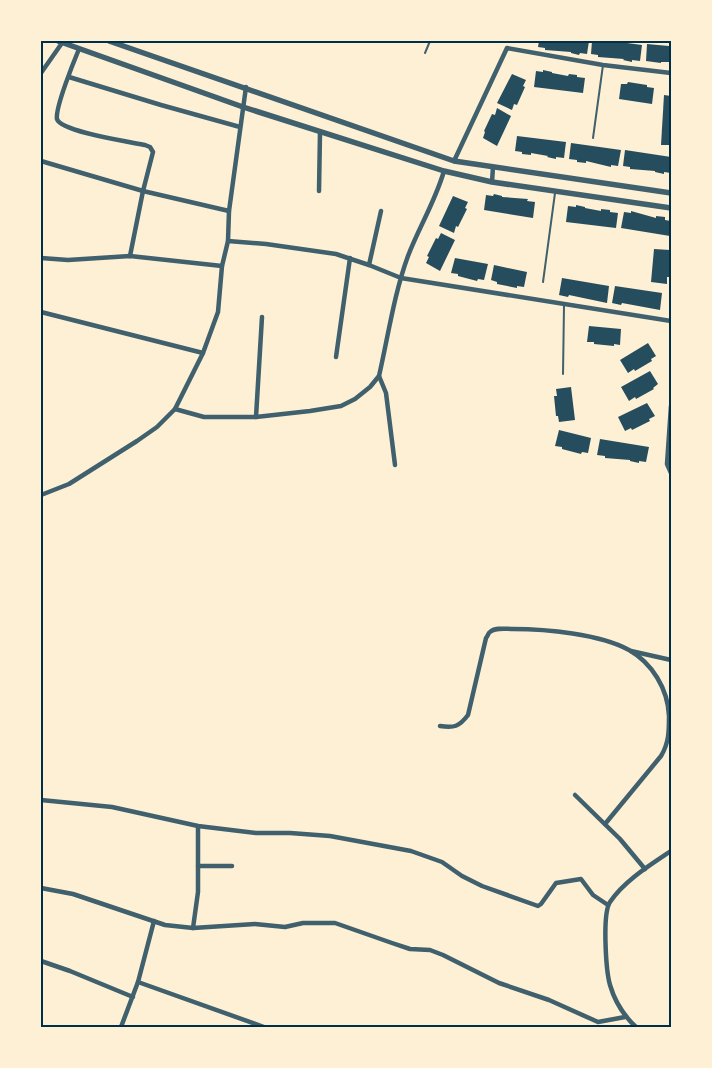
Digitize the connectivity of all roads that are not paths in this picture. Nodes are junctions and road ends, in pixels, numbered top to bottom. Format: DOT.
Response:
graph roads {
  1 [pos="109,41"];
  2 [pos="430,41"];
  3 [pos="510,41"];
  4 [pos="60,42"];
  5 [pos="507,48"];
  6 [pos="79,49"];
  7 [pos="425,53"];
  8 [pos="603,65"];
  9 [pos="41,73"];
  10 [pos="671,73"];
  11 [pos="69,77"];
  12 [pos="246,87"];
  13 [pos="243,107"];
  14 [pos="240,126"];
  15 [pos="320,132"];
  16 [pos="593,138"];
  17 [pos="454,161"];
  18 [pos="41,162"];
  19 [pos="493,167"];
  20 [pos="444,171"];
  21 [pos="492,182"];
  22 [pos="555,190"];
  23 [pos="143,191"];
  24 [pos="319,191"];
  25 [pos="671,193"];
  26 [pos="671,208"];
  27 [pos="228,211"];
  28 [pos="381,211"];
  29 [pos="228,241"];
  30 [pos="130,256"];
  31 [pos="41,258"];
  32 [pos="350,258"];
  33 [pos="369,265"];
  34 [pos="222,266"];
  35 [pos="401,278"];
  36 [pos="542,282"];
  37 [pos="564,304"];
  38 [pos="41,312"];
  39 [pos="262,317"];
  40 [pos="671,321"];
  41 [pos="203,353"];
  42 [pos="336,357"];
  43 [pos="563,374"];
  44 [pos="379,376"];
  45 [pos="671,406"];
  46 [pos="175,409"];
  47 [pos="256,417"];
  48 [pos="394,465"];
  49 [pos="671,474"];
  50 [pos="41,495"];
  51 [pos="629,650"];
  52 [pos="671,660"];
  53 [pos="670,710"];
  54 [pos="440,726"];
  55 [pos="575,795"];
  56 [pos="41,800"];
  57 [pos="605,824"];
  58 [pos="198,826"];
  59 [pos="671,851"];
  60 [pos="198,866"];
  61 [pos="232,866"];
  62 [pos="645,869"];
  63 [pos="41,888"];
  64 [pos="608,905"];
  65 [pos="154,921"];
  66 [pos="193,928"];
  67 [pos="41,961"];
  68 [pos="138,982"];
  69 [pos="133,997"];
  70 [pos="625,1017"];
  71 [pos="121,1027"];
  72 [pos="264,1027"];
  73 [pos="636,1027"];
  1 -- 12 [label="street"];
  2 -- 7 [label="lane"];
  3 -- 5 [label="street"];
  4 -- 6 [label="street"];
  4 -- 9 [label="street"];
  5 -- 8 [label="street"];
  5 -- 17 [label="street"];
  6 -- 11 [label="street"];
  6 -- 13 [label="street"];
  8 -- 10 [label="street"];
  8 -- 16 [label="lane"];
  11 -- 14 [label="street"];
  11 -- 23 [label="street"];
  12 -- 13 [label="street"];
  12 -- 17 [label="street"];
  13 -- 14 [label="street"];
  13 -- 15 [label="street"];
  14 -- 27 [label="street"];
  15 -- 20 [label="street"];
  15 -- 24 [label="street"];
  17 -- 19 [label="street"];
  18 -- 23 [label="street"];
  19 -- 21 [label="street"];
  19 -- 25 [label="street"];
  20 -- 21 [label="street"];
  20 -- 35 [label="street"];
  21 -- 22 [label="street"];
  22 -- 26 [label="street"];
  22 -- 36 [label="lane"];
  23 -- 27 [label="street"];
  23 -- 30 [label="street"];
  27 -- 29 [label="street"];
  28 -- 33 [label="street"];
  29 -- 32 [label="street"];
  29 -- 34 [label="street"];
  30 -- 31 [label="street"];
  30 -- 34 [label="street"];
  32 -- 33 [label="street"];
  32 -- 42 [label="street"];
  33 -- 35 [label="street"];
  34 -- 41 [label="street"];
  35 -- 37 [label="street"];
  35 -- 44 [label="street"];
  37 -- 40 [label="street"];
  37 -- 43 [label="lane"];
  38 -- 41 [label="street"];
  39 -- 47 [label="street"];
  41 -- 46 [label="street"];
  44 -- 47 [label="street"];
  44 -- 48 [label="street"];
  45 -- 49 [label="street"];
  46 -- 47 [label="street"];
  46 -- 50 [label="street"];
  51 -- 52 [label="street"];
  51 -- 53 [label="street"];
  51 -- 54 [label="street"];
  53 -- 57 [label="street"];
  55 -- 57 [label="street"];
  56 -- 58 [label="street"];
  57 -- 62 [label="street"];
  58 -- 60 [label="street"];
  58 -- 64 [label="street"];
  59 -- 62 [label="street"];
  60 -- 61 [label="street"];
  60 -- 66 [label="street"];
  62 -- 64 [label="street"];
  63 -- 65 [label="street"];
  64 -- 70 [label="street"];
  65 -- 66 [label="street"];
  65 -- 68 [label="street"];
  66 -- 70 [label="street"];
  67 -- 69 [label="street"];
  68 -- 69 [label="street"];
  68 -- 72 [label="street"];
  69 -- 71 [label="street"];
  70 -- 73 [label="street"];
}
